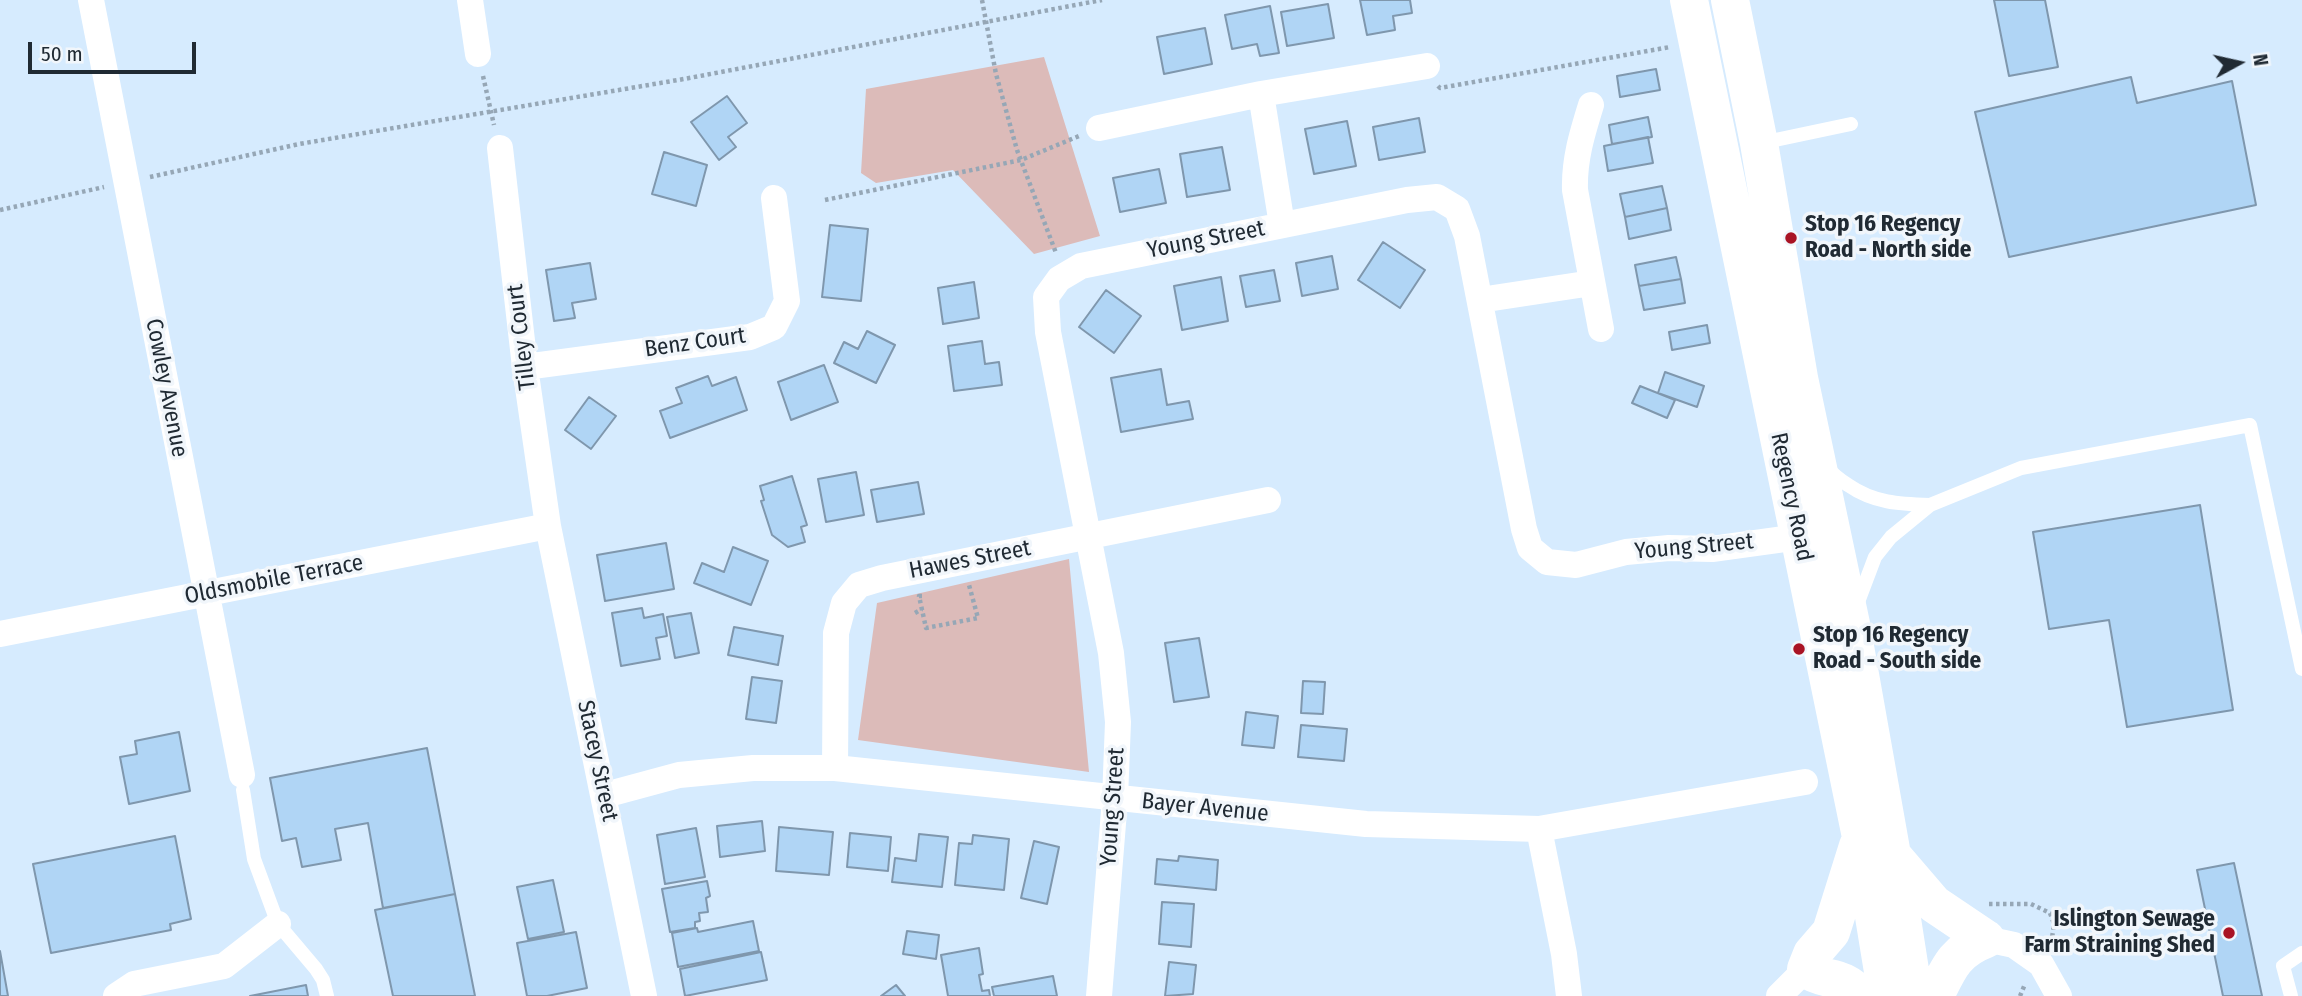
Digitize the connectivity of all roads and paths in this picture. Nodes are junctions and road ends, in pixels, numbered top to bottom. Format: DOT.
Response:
graph roads {
  1 [pos="91,0"];
  2 [pos="470,0"];
  3 [pos="982,0"];
  4 [pos="1102,0"];
  5 [pos="1689,0"];
  6 [pos="1734,4"];
  7 [pos="986,23"];
  8 [pos="1678,46"];
  9 [pos="478,54"];
  10 [pos="1422,67"];
  11 [pos="1261,94"];
  12 [pos="1591,105"];
  13 [pos="490,110"];
  14 [pos="1852,124"];
  15 [pos="1099,128"];
  16 [pos="1759,143"];
  17 [pos="500,148"];
  18 [pos="1720,152"];
  19 [pos="1021,160"];
  20 [pos="126,182"];
  21 [pos="774,198"];
  22 [pos="825,200"];
  23 [pos="0,209"];
  24 [pos="1282,225"];
  25 [pos="1059,278"];
  26 [pos="1591,283"];
  27 [pos="1480,300"];
  28 [pos="1601,329"];
  29 [pos="525,367"];
  30 [pos="1814,446"];
  31 [pos="1268,500"];
  32 [pos="1930,505"];
  33 [pos="548,526"];
  34 [pos="1815,533"];
  35 [pos="1088,537"];
  36 [pos="976,577"];
  37 [pos="969,585"];
  38 [pos="956,588"];
  39 [pos="932,593"];
  40 [pos="206,594"];
  41 [pos="922,609"];
  42 [pos="915,613"];
  43 [pos="1851,624"];
  44 [pos="0,634"];
  45 [pos="2302,669"];
  46 [pos="835,768"];
  47 [pos="1805,782"];
  48 [pos="242,783"];
  49 [pos="605,795"];
  50 [pos="1115,799"];
  51 [pos="1539,829"];
  52 [pos="1877,846"];
  53 [pos="1985,921"];
  54 [pos="278,924"];
  55 [pos="2302,953"];
  56 [pos="2041,964"];
  57 [pos="1806,969"];
  58 [pos="116,996"];
  59 [pos="327,996"];
  60 [pos="645,996"];
  61 [pos="1099,996"];
  62 [pos="1569,996"];
  63 [pos="1779,996"];
  64 [pos="1861,996"];
  65 [pos="1887,996"];
  66 [pos="1914,996"];
  67 [pos="1935,996"];
  68 [pos="2059,996"];
  69 [pos="2291,996"];
  1 -- 20 [label="street, Cowley Avenue"];
  2 -- 9 [label="street"];
  3 -- 7 [label="path"];
  4 -- 7 [label="path"];
  5 -- 18 [label="main road, Regency Road"];
  6 -- 16 [label="main road, Regency Road"];
  7 -- 13 [label="path"];
  7 -- 19 [label="path"];
  8 -- 10 [label="path"];
  9 -- 13 [label="path"];
  10 -- 11 [label="street"];
  11 -- 15 [label="street"];
  11 -- 24 [label="street"];
  12 -- 26 [label="street"];
  13 -- 17 [label="path"];
  13 -- 20 [label="path"];
  14 -- 16 [label="lane"];
  15 -- 19 [label="path"];
  16 -- 18 [label="main road"];
  16 -- 30 [label="main road, Regency Road"];
  17 -- 29 [label="street, Tilley Court"];
  18 -- 34 [label="main road, Regency Road"];
  19 -- 22 [label="path"];
  19 -- 25 [label="path"];
  20 -- 23 [label="path"];
  20 -- 40 [label="street, Cowley Avenue"];
  21 -- 29 [label="street, Benz Court"];
  24 -- 25 [label="street, Young Street"];
  24 -- 27 [label="street, Young Street"];
  25 -- 35 [label="street, Young Street"];
  26 -- 27 [label="street"];
  26 -- 28 [label="street"];
  27 -- 34 [label="street, Young Street"];
  29 -- 33 [label="street, Tilley Court"];
  30 -- 32 [label="lane"];
  30 -- 34 [label="main road, Regency Road"];
  31 -- 35 [label="street, Hawes Street"];
  32 -- 43 [label="lane"];
  32 -- 45 [label="lane"];
  33 -- 40 [label="street, Oldsmobile Terrace"];
  33 -- 49 [label="street, Stacey Street"];
  34 -- 43 [label="main road, Regency Road"];
  34 -- 52 [label="main road, Regency Road"];
  35 -- 46 [label="street, Hawes Street"];
  35 -- 50 [label="street, Young Street"];
  36 -- 37 [label="path"];
  37 -- 38 [label="path"];
  37 -- 41 [label="path"];
  39 -- 41 [label="path"];
  40 -- 44 [label="street, Oldsmobile Terrace"];
  40 -- 48 [label="street, Cowley Avenue"];
  41 -- 42 [label="path"];
  43 -- 52 [label="main road, Regency Road"];
  46 -- 49 [label="street, Bayer Avenue"];
  46 -- 50 [label="street, Bayer Avenue"];
  47 -- 51 [label="street, Bayer Avenue"];
  48 -- 54 [label="lane"];
  49 -- 60 [label="street, Stacey Street"];
  50 -- 51 [label="street, Bayer Avenue"];
  50 -- 61 [label="street, Young Street"];
  51 -- 62 [label="street"];
  52 -- 53 [label="main road"];
  52 -- 57 [label="main road"];
  52 -- 65 [label="main road, Regency Road"];
  52 -- 66 [label="main road, Regency Road"];
  53 -- 56 [label="street"];
  53 -- 56 [label="path"];
  53 -- 67 [label="main road"];
  54 -- 58 [label="street"];
  54 -- 59 [label="lane"];
  55 -- 69 [label="lane"];
  56 -- 68 [label="street"];
  57 -- 63 [label="street"];
  57 -- 64 [label="main road"];
}
